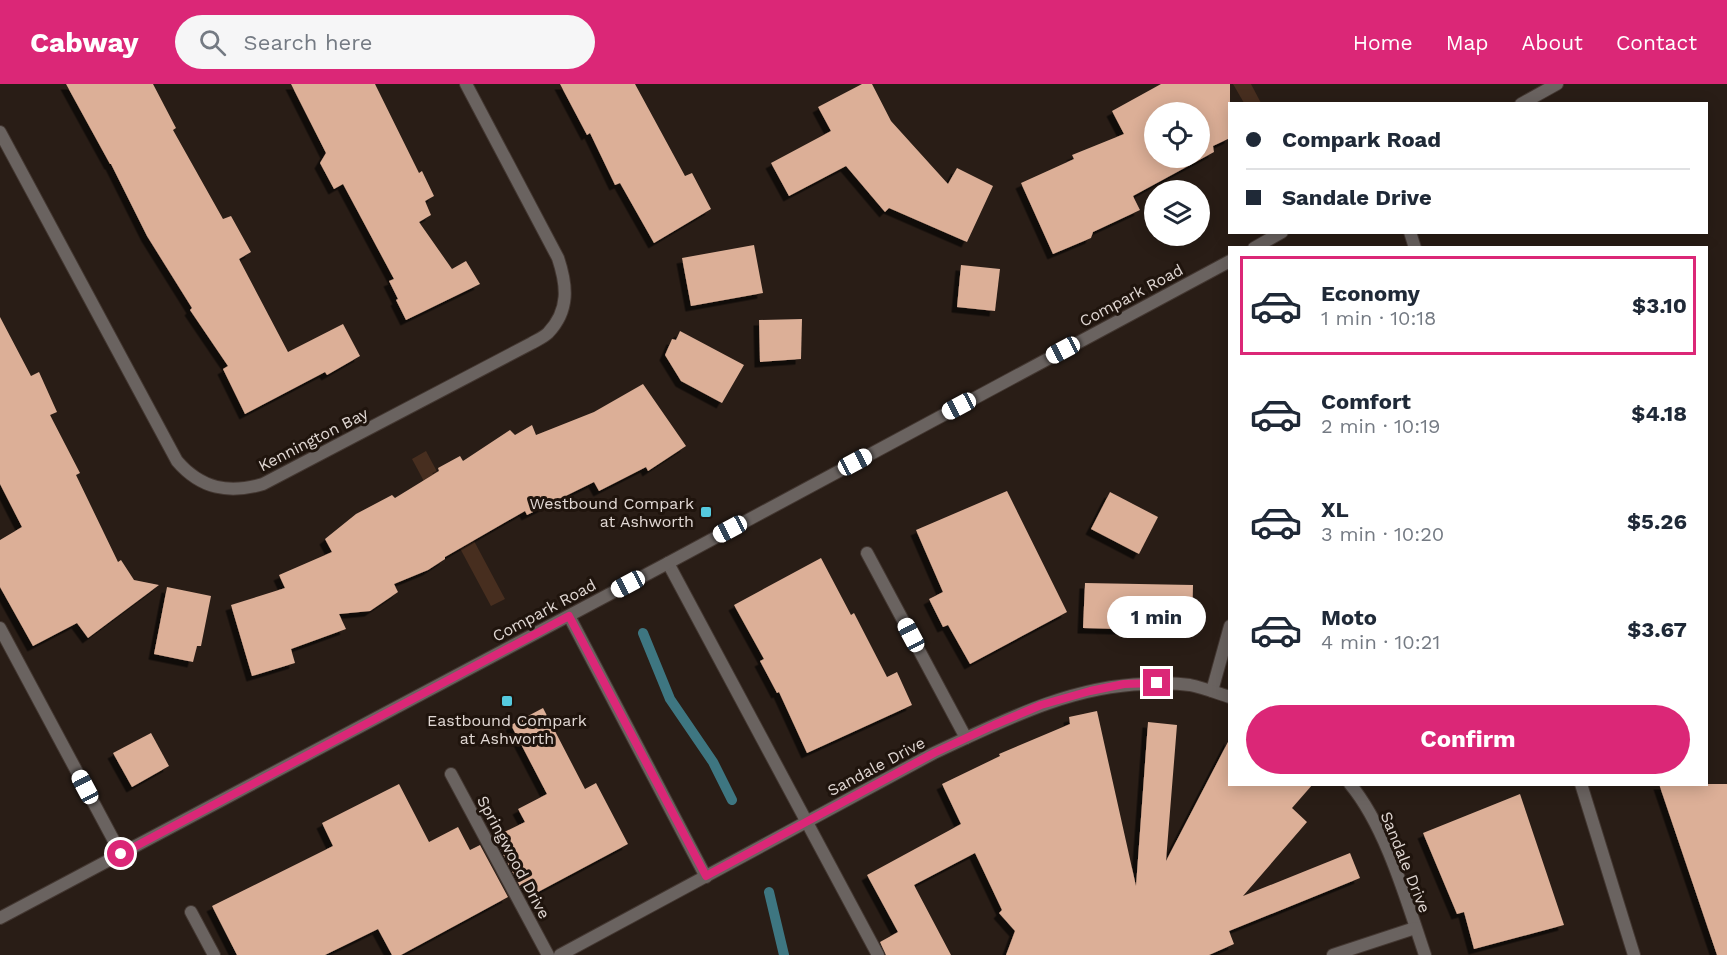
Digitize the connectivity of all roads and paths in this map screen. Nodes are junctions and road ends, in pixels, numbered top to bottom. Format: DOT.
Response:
graph roads {
  1 [pos="466,84"];
  2 [pos="1557,84"];
  3 [pos="1525,102"];
  4 [pos="0,132"];
  5 [pos="1278,234"];
  6 [pos="1258,246"];
  7 [pos="1228,262"];
  8 [pos="867,553"];
  9 [pos="668,563"];
  10 [pos="569,616"];
  11 [pos="0,628"];
  12 [pos="1228,633"];
  13 [pos="1212,692"];
  14 [pos="1228,696"];
  15 [pos="966,738"];
  16 [pos="451,774"];
  17 [pos="1352,786"];
  18 [pos="1582,786"];
  19 [pos="807,822"];
  20 [pos="121,854"];
  21 [pos="706,876"];
  22 [pos="191,912"];
  23 [pos="0,918"];
  24 [pos="1415,928"];
  25 [pos="214,955"];
  26 [pos="548,955"];
  27 [pos="560,955"];
  28 [pos="878,955"];
  29 [pos="1333,955"];
  30 [pos="1425,955"];
  31 [pos="1634,955"];
  1 -- 4 [label="street, Kennington Bay"];
  2 -- 3 [label="street"];
  5 -- 6 [label="street"];
  7 -- 9 [label="street, Compark Road"];
  8 -- 15 [label="street"];
  9 -- 10 [label="street, Compark Road"];
  9 -- 19 [label="street"];
  10 -- 20 [label="street, Compark Road"];
  10 -- 21 [label="street"];
  11 -- 20 [label="street"];
  12 -- 13 [label="street"];
  13 -- 14 [label="street, Sandale Drive"];
  13 -- 15 [label="street, Sandale Drive"];
  15 -- 19 [label="street, Sandale Drive"];
  16 -- 26 [label="street, Springwood Drive"];
  17 -- 24 [label="street, Sandale Drive"];
  18 -- 31 [label="street"];
  19 -- 21 [label="street, Sandale Drive"];
  19 -- 28 [label="street"];
  20 -- 23 [label="street, Compark Road"];
  21 -- 27 [label="street, Sandale Drive"];
  22 -- 25 [label="street"];
  24 -- 29 [label="street"];
  24 -- 30 [label="street, Sandale Drive"];
}
